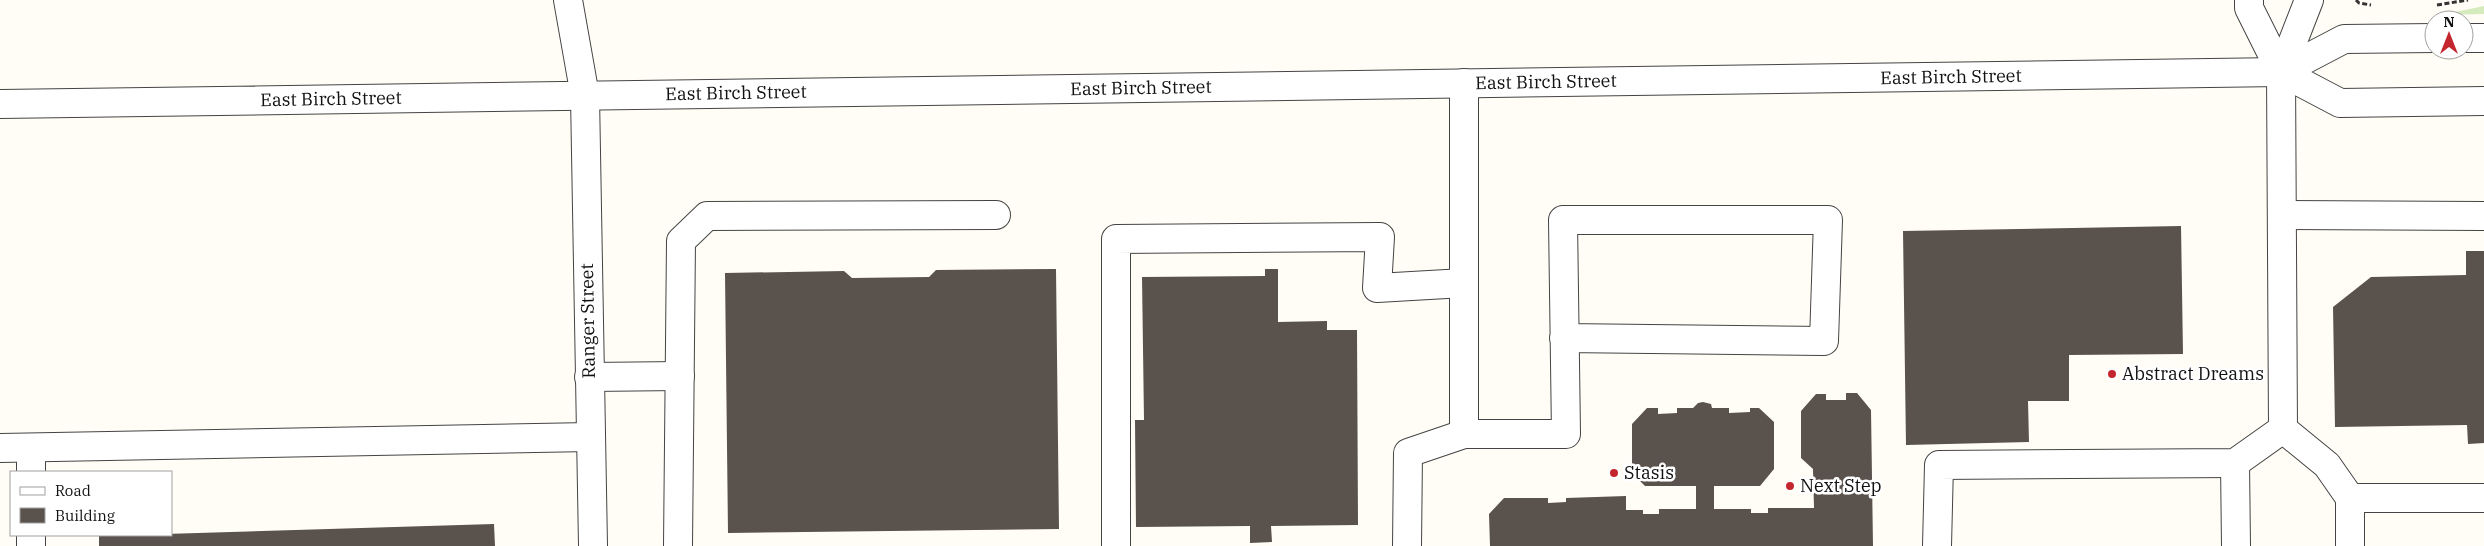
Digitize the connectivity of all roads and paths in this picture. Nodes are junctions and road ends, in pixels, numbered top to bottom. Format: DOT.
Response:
graph roads {
  1 [pos="568,0"];
  2 [pos="2249,0"];
  3 [pos="2309,0"];
  4 [pos="2424,38"];
  5 [pos="2281,72"];
  6 [pos="1464,83"];
  7 [pos="585,96"];
  8 [pos="2484,101"];
  9 [pos="0,104"];
  10 [pos="996,215"];
  11 [pos="2282,215"];
  12 [pos="2484,216"];
  13 [pos="1464,283"];
  14 [pos="1564,338"];
  15 [pos="680,376"];
  16 [pos="590,377"];
  17 [pos="2283,429"];
  18 [pos="1464,434"];
  19 [pos="590,437"];
  20 [pos="0,448"];
  21 [pos="31,460"];
  22 [pos="2235,463"];
  23 [pos="2350,498"];
  24 [pos="2484,498"];
  25 [pos="593,546"];
  26 [pos="678,546"];
  27 [pos="1116,546"];
  28 [pos="1407,546"];
  29 [pos="1937,546"];
  30 [pos="2236,546"];
  31 [pos="2350,546"];
  1 -- 7 [label="street, Ranger Street"];
  2 -- 5 [label="street"];
  3 -- 5 [label="street"];
  4 -- 5 [label="street, East Birch Street"];
  5 -- 6 [label="street, East Birch Street"];
  5 -- 8 [label="street, East Birch Street"];
  5 -- 11 [label="street"];
  6 -- 7 [label="street, East Birch Street"];
  6 -- 13 [label="street"];
  7 -- 9 [label="street, East Birch Street"];
  7 -- 16 [label="street, Ranger Street"];
  10 -- 15 [label="street"];
  11 -- 12 [label="street"];
  11 -- 17 [label="street"];
  13 -- 18 [label="street"];
  13 -- 27 [label="street"];
  14 -- 14 [label="street"];
  14 -- 18 [label="street"];
  15 -- 16 [label="street"];
  15 -- 26 [label="street"];
  16 -- 19 [label="street, Ranger Street"];
  17 -- 22 [label="street"];
  17 -- 23 [label="street"];
  18 -- 28 [label="street"];
  19 -- 21 [label="street"];
  19 -- 25 [label="street, Ranger Street"];
  20 -- 21 [label="street"];
  22 -- 29 [label="street"];
  22 -- 30 [label="street"];
  23 -- 24 [label="street"];
  23 -- 31 [label="street"];
}
